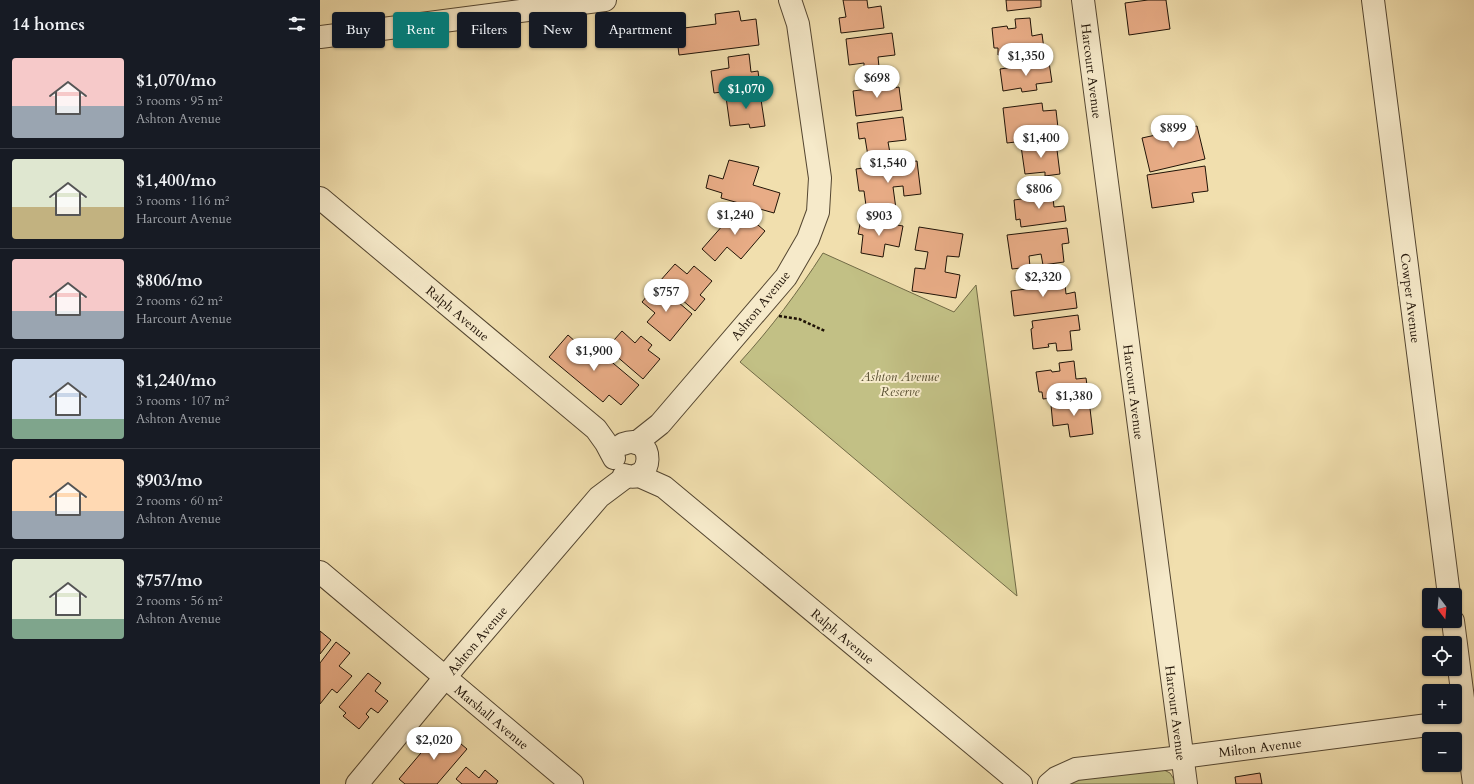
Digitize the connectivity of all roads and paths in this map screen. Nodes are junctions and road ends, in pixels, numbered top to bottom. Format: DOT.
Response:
graph roads {
  1 [pos="605,0"];
  2 [pos="790,0"];
  3 [pos="799,0"];
  4 [pos="1083,0"];
  5 [pos="1373,0"];
  6 [pos="798,24"];
  7 [pos="320,37"];
  8 [pos="320,198"];
  9 [pos="774,317"];
  10 [pos="825,331"];
  11 [pos="632,459"];
  12 [pos="320,572"];
  13 [pos="1449,588"];
  14 [pos="1454,628"];
  15 [pos="445,677"];
  16 [pos="1470,720"];
  17 [pos="1182,757"];
  18 [pos="356,784"];
  19 [pos="572,784"];
  20 [pos="1021,784"];
  21 [pos="1049,784"];
  22 [pos="1186,784"];
  23 [pos="1474,784"];
  1 -- 7 [label="street"];
  2 -- 6 [label="street, Ashton Avenue"];
  3 -- 6 [label="street, Ashton Avenue"];
  4 -- 17 [label="street, Harcourt Avenue"];
  5 -- 13 [label="street, Cowper Avenue"];
  6 -- 11 [label="street, Ashton Avenue"];
  8 -- 11 [label="street, Ralph Avenue"];
  9 -- 10 [label="path"];
  11 -- 15 [label="street, Ashton Avenue"];
  11 -- 20 [label="street, Ralph Avenue"];
  12 -- 15 [label="street, Marshall Avenue"];
  14 -- 16 [label="street"];
  15 -- 18 [label="street, Ashton Avenue"];
  15 -- 19 [label="street, Marshall Avenue"];
  16 -- 17 [label="street, Milton Avenue"];
  16 -- 23 [label="street"];
  17 -- 21 [label="street, Milton Avenue"];
  17 -- 22 [label="street, Harcourt Avenue"];
}
